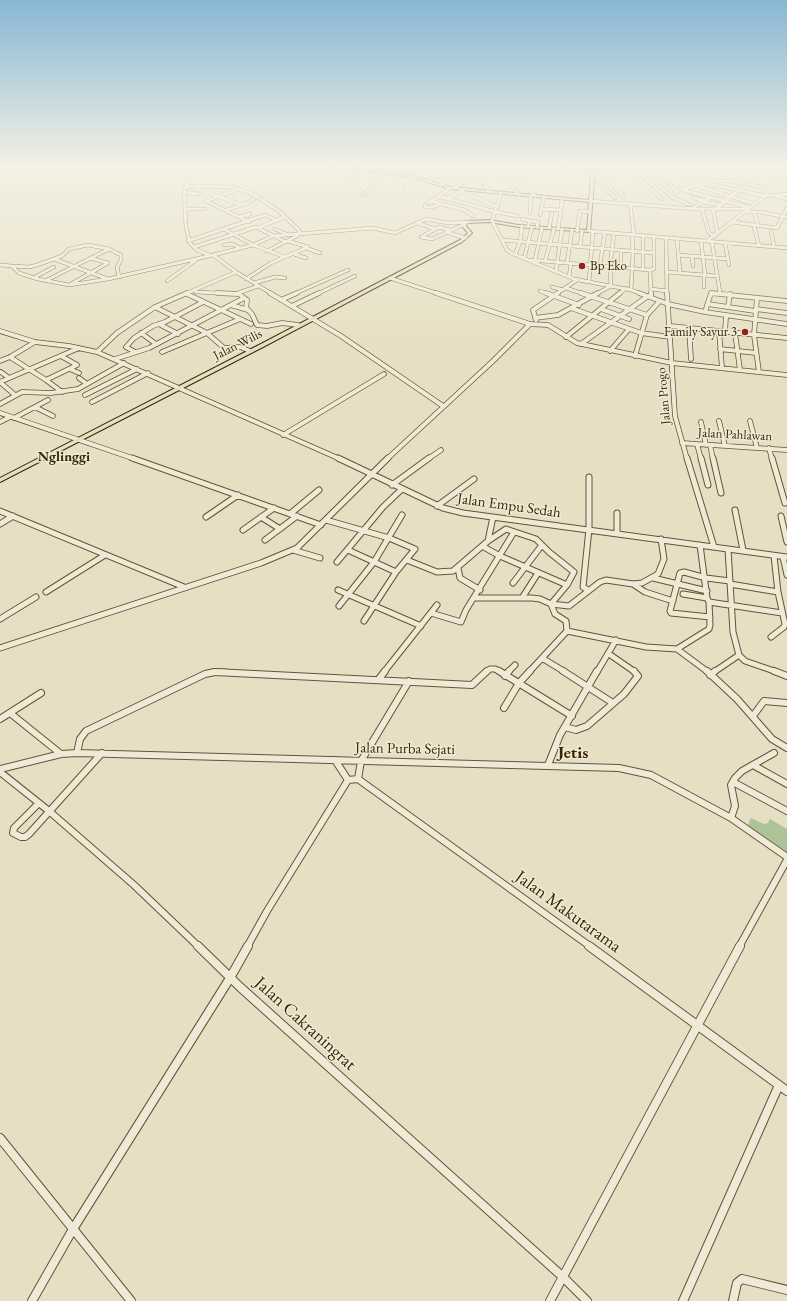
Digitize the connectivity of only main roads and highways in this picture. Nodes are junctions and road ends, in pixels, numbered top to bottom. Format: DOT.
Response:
graph roads {
  1 [pos="466,226"];
  2 [pos="518,226"];
  3 [pos="591,226"];
  4 [pos="0,480"];
  1 -- 4 [label="main road, Jalan Wilis"];
  2 -- 3 [label="main road, Jalan Wilis"];
}
